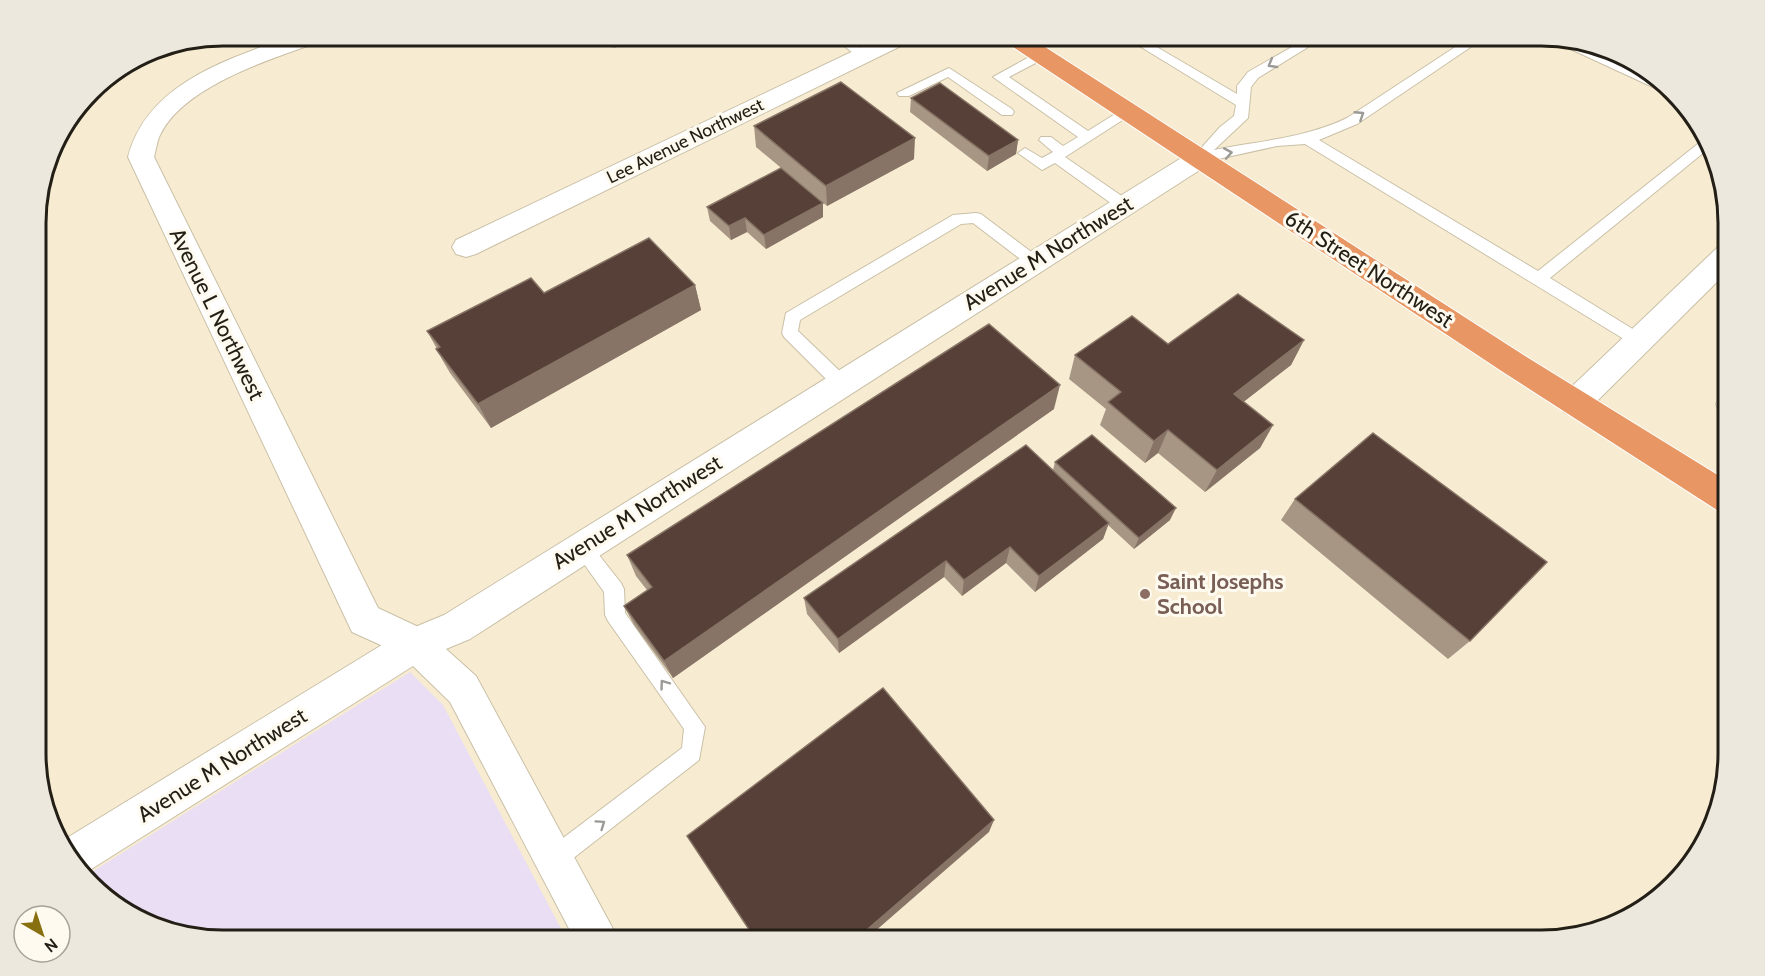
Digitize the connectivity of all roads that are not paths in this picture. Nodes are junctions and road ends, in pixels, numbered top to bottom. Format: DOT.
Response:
graph roads {
  1 [pos="283,47"];
  2 [pos="854,47"];
  3 [pos="1028,47"];
  4 [pos="1147,47"];
  5 [pos="1301,47"];
  6 [pos="1464,47"];
  7 [pos="1040,55"];
  8 [pos="1595,55"];
  9 [pos="1636,74"];
  10 [pos="1000,77"];
  11 [pos="904,93"];
  12 [pos="970,93"];
  13 [pos="1243,104"];
  14 [pos="1007,112"];
  15 [pos="1128,112"];
  16 [pos="1088,137"];
  17 [pos="1307,139"];
  18 [pos="1046,140"];
  19 [pos="1701,147"];
  20 [pos="1025,153"];
  21 [pos="1059,154"];
  22 [pos="1200,158"];
  23 [pos="1124,205"];
  24 [pos="466,247"];
  25 [pos="1033,261"];
  26 [pos="1718,264"];
  27 [pos="1539,279"];
  28 [pos="1638,340"];
  29 [pos="841,383"];
  30 [pos="1575,403"];
  31 [pos="1718,493"];
  32 [pos="581,547"];
  33 [pos="416,644"];
  34 [pos="78,854"];
  35 [pos="554,859"];
  36 [pos="592,930"];
  1 -- 33 [label="street, Avenue L Northwest"];
  2 -- 24 [label="street, Lee Avenue Northwest"];
  3 -- 7 [label="highway, 6th Street Northwest"];
  4 -- 13 [label="lane"];
  5 -- 13 [label="lane, one-way"];
  17 -- 6 [label="lane, one-way"];
  7 -- 10 [label="lane"];
  7 -- 15 [label="highway, 6th Street Northwest"];
  8 -- 9 [label="lane"];
  10 -- 12 [label="lane"];
  10 -- 16 [label="lane"];
  11 -- 12 [label="lane"];
  12 -- 14 [label="lane"];
  13 -- 22 [label="lane"];
  15 -- 16 [label="lane"];
  15 -- 22 [label="highway, 6th Street Northwest"];
  16 -- 21 [label="lane"];
  22 -- 17 [label="lane, one-way"];
  17 -- 27 [label="lane"];
  18 -- 21 [label="lane"];
  19 -- 27 [label="lane"];
  20 -- 21 [label="lane"];
  21 -- 23 [label="lane"];
  22 -- 23 [label="street, Avenue M Northwest"];
  22 -- 30 [label="highway, 6th Street Northwest"];
  23 -- 25 [label="street, Avenue M Northwest"];
  25 -- 29 [label="street, Avenue M Northwest"];
  25 -- 29 [label="lane"];
  26 -- 28 [label="street"];
  27 -- 28 [label="lane"];
  28 -- 30 [label="street"];
  29 -- 32 [label="street, Avenue M Northwest"];
  30 -- 31 [label="highway, 6th Street Northwest"];
  32 -- 33 [label="street, Avenue M Northwest"];
  35 -- 32 [label="lane, one-way"];
  33 -- 34 [label="street, Avenue M Northwest"];
  33 -- 35 [label="street, Avenue L Northwest"];
  35 -- 36 [label="street, Avenue L Northwest"];
}
